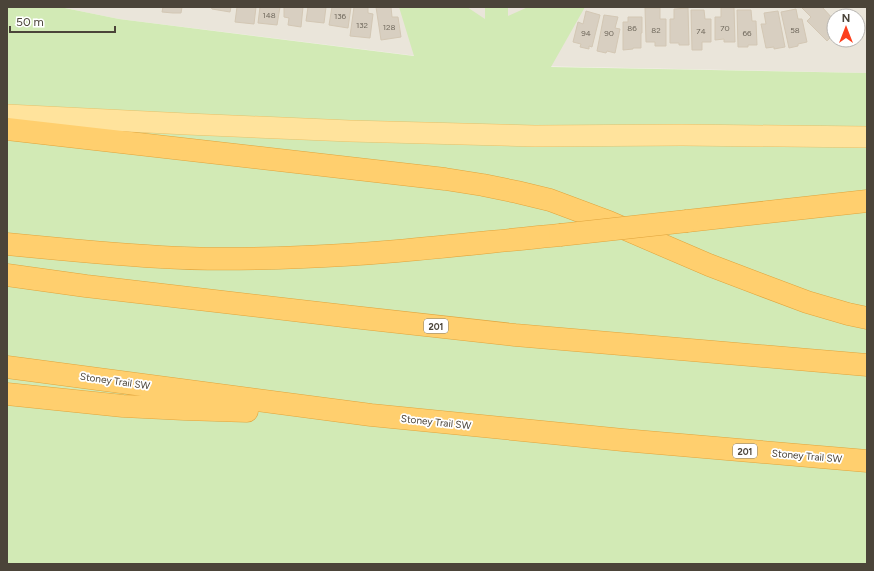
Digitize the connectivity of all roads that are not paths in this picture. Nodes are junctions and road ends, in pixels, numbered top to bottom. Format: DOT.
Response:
graph roads {
  1 [pos="7,115"];
  2 [pos="7,129"];
  3 [pos="867,138"];
  4 [pos="867,201"];
  5 [pos="7,244"];
  6 [pos="7,275"];
  7 [pos="867,318"];
  8 [pos="867,365"];
  9 [pos="7,367"];
  10 [pos="7,394"];
  11 [pos="371,415"];
  12 [pos="867,461"];
  1 -- 3 [label="main road"];
  2 -- 7 [label="highway"];
  4 -- 5 [label="highway, bridge"];
  6 -- 8 [label="highway, 201"];
  9 -- 11 [label="highway, Stoney Trail SW / 201"];
  10 -- 11 [label="highway"];
  11 -- 12 [label="highway, Stoney Trail SW / 201"];
}
